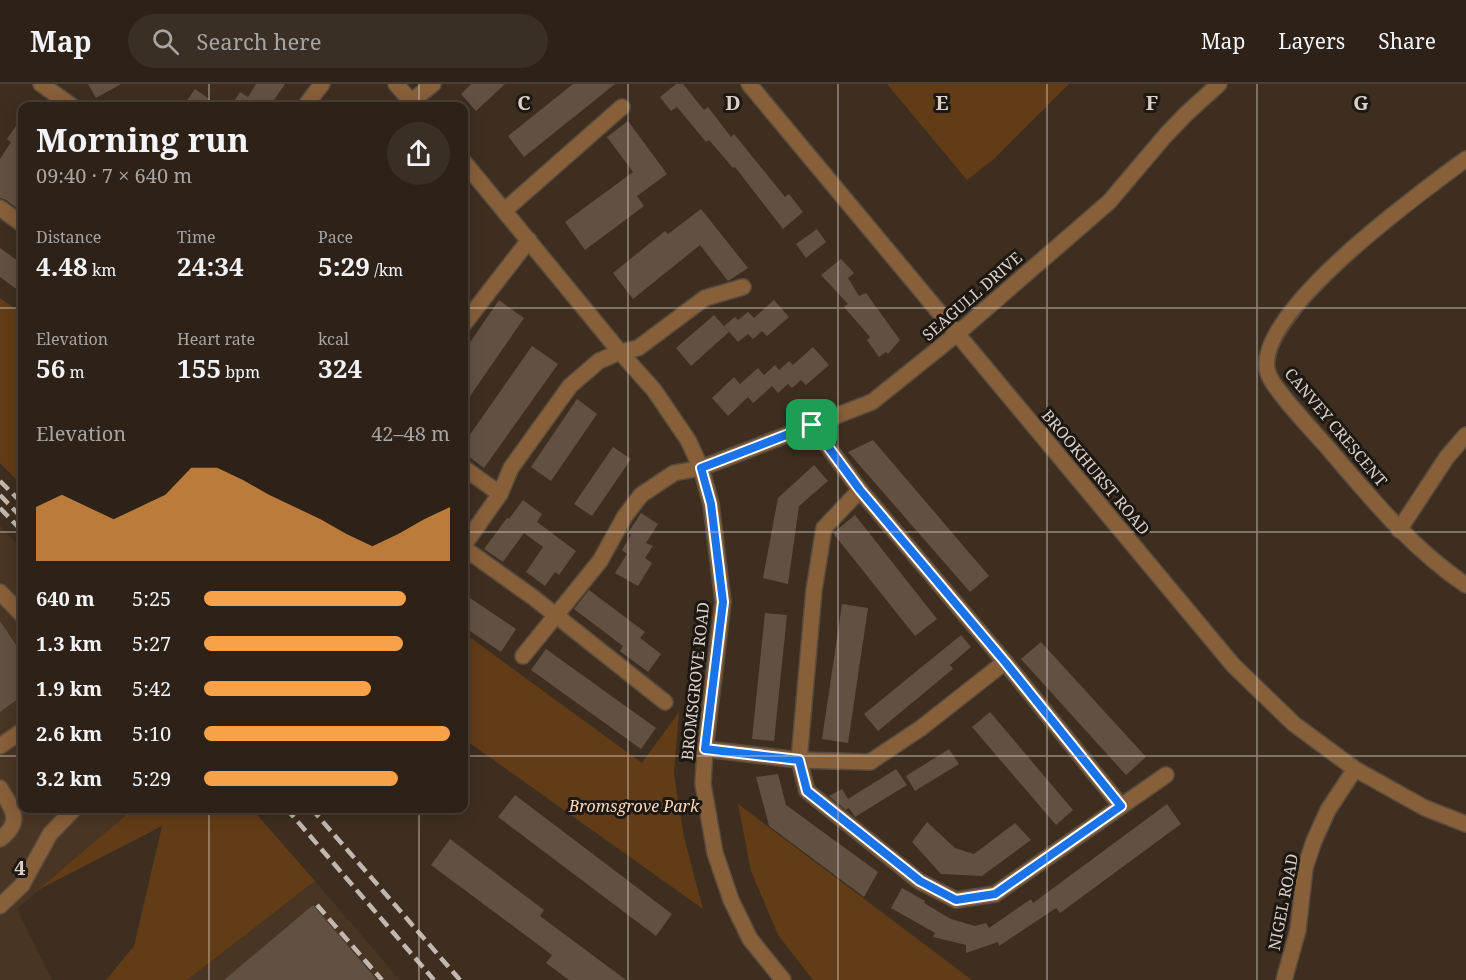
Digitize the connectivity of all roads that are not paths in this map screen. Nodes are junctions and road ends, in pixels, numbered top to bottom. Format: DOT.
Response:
graph roads {
  1 [pos="322,84"];
  2 [pos="396,84"];
  3 [pos="433,84"];
  4 [pos="749,84"];
  5 [pos="1219,84"];
  6 [pos="45,85"];
  7 [pos="67,102"];
  8 [pos="308,102"];
  9 [pos="411,102"];
  10 [pos="415,102"];
  11 [pos="622,107"];
  12 [pos="1466,159"];
  13 [pos="468,167"];
  14 [pos="0,208"];
  15 [pos="505,210"];
  16 [pos="18,221"];
  17 [pos="529,240"];
  18 [pos="743,286"];
  19 [pos="468,319"];
  20 [pos="958,333"];
  21 [pos="620,352"];
  22 [pos="812,425"];
  23 [pos="1466,435"];
  24 [pos="701,468"];
  25 [pos="468,471"];
  26 [pos="860,490"];
  27 [pos="500,494"];
  28 [pos="1399,530"];
  29 [pos="468,540"];
  30 [pos="468,549"];
  31 [pos="1466,585"];
  32 [pos="0,592"];
  33 [pos="18,611"];
  34 [pos="556,616"];
  35 [pos="522,656"];
  36 [pos="1005,662"];
  37 [pos="665,702"];
  38 [pos="18,734"];
  39 [pos="0,746"];
  40 [pos="705,749"];
  41 [pos="799,760"];
  42 [pos="1355,769"];
  43 [pos="1166,775"];
  44 [pos="0,788"];
  45 [pos="1121,806"];
  46 [pos="70,813"];
  47 [pos="1466,824"];
  48 [pos="0,839"];
  49 [pos="0,906"];
  50 [pos="783,980"];
  51 [pos="1284,980"];
  1 -- 8 [label="street"];
  2 -- 9 [label="street"];
  3 -- 10 [label="street"];
  4 -- 20 [label="street, BROOKHURST ROAD"];
  5 -- 20 [label="street, SEAGULL DRIVE"];
  6 -- 7 [label="street"];
  11 -- 15 [label="street"];
  12 -- 28 [label="street, CANVEY CRESCENT"];
  13 -- 15 [label="street, BROMSGROVE ROAD"];
  14 -- 16 [label="street"];
  15 -- 17 [label="street, BROMSGROVE ROAD"];
  17 -- 19 [label="street"];
  17 -- 21 [label="street, BROMSGROVE ROAD"];
  18 -- 21 [label="street"];
  20 -- 22 [label="street, SEAGULL DRIVE"];
  20 -- 42 [label="street, BROOKHURST ROAD"];
  21 -- 24 [label="street, BROMSGROVE ROAD"];
  21 -- 27 [label="street"];
  22 -- 24 [label="street, SEAGULL DRIVE"];
  22 -- 26 [label="street"];
  23 -- 28 [label="street"];
  24 -- 34 [label="street, SEAGULL DRIVE"];
  24 -- 40 [label="street, BROMSGROVE ROAD"];
  25 -- 27 [label="street"];
  26 -- 36 [label="street"];
  26 -- 41 [label="street"];
  27 -- 29 [label="street"];
  28 -- 31 [label="street, CANVEY CRESCENT"];
  30 -- 34 [label="street"];
  32 -- 33 [label="street"];
  34 -- 35 [label="street, SEAGULL DRIVE"];
  34 -- 37 [label="street"];
  36 -- 41 [label="street"];
  36 -- 45 [label="street"];
  38 -- 39 [label="street"];
  40 -- 41 [label="street"];
  40 -- 50 [label="street, BROMSGROVE ROAD"];
  41 -- 45 [label="street"];
  42 -- 47 [label="street, BROOKHURST ROAD"];
  42 -- 51 [label="street, NIGEL ROAD"];
  43 -- 45 [label="street"];
  44 -- 48 [label="street"];
  46 -- 49 [label="street"];
}
